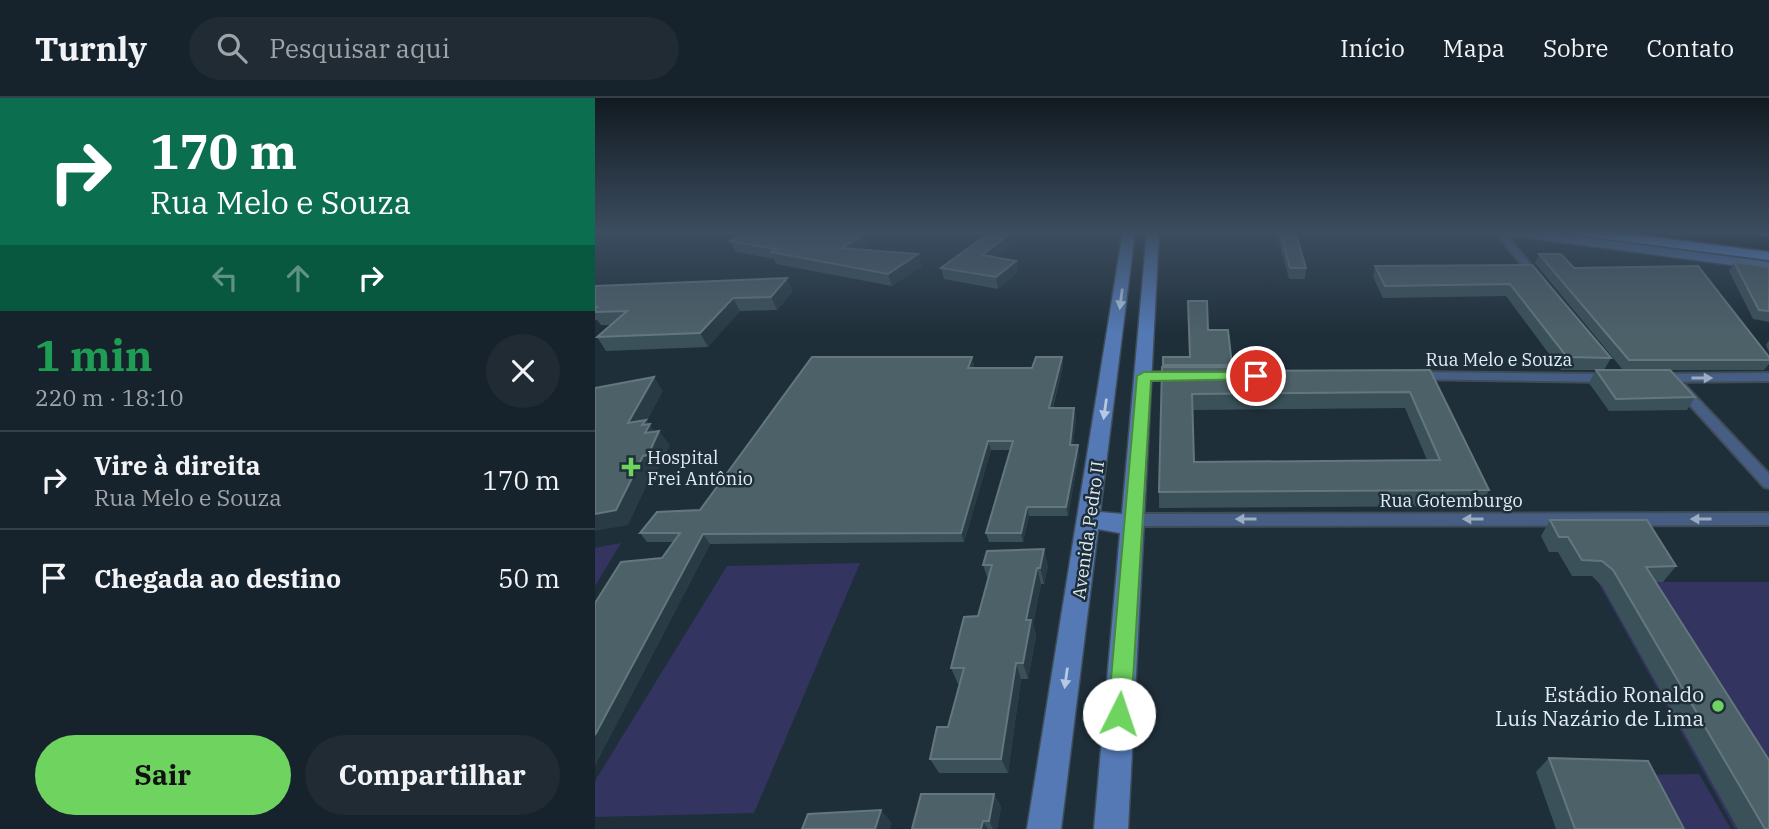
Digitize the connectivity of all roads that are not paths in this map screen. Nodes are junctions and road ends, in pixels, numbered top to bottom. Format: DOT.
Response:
graph roads {
  1 [pos="1125,265"];
  2 [pos="1151,265"];
  3 [pos="1526,265"];
  4 [pos="1543,285"];
  5 [pos="1616,372"];
  6 [pos="1144,376"];
  7 [pos="1200,376"];
  8 [pos="1395,376"];
  9 [pos="1110,377"];
  10 [pos="1769,377"];
  11 [pos="1646,378"];
  12 [pos="1671,378"];
  13 [pos="1769,483"];
  14 [pos="1769,519"];
  15 [pos="1089,520"];
  16 [pos="1133,524"];
  17 [pos="1044,829"];
  18 [pos="1111,829"];
  1 -- 9 [label="street, Avenida Pedro II, one-way"];
  2 -- 6 [label="street"];
  3 -- 4 [label="street"];
  5 -- 8 [label="street, Rua Melo e Souza"];
  6 -- 7 [label="street"];
  6 -- 9 [label="street"];
  6 -- 16 [label="street"];
  9 -- 15 [label="street, Avenida Pedro II, one-way"];
  12 -- 10 [label="street, one-way"];
  11 -- 12 [label="street"];
  12 -- 13 [label="street"];
  14 -- 16 [label="street, Rua Gotemburgo, one-way"];
  15 -- 16 [label="street"];
  15 -- 17 [label="street, Avenida Pedro II, one-way"];
  16 -- 18 [label="street"];
}
